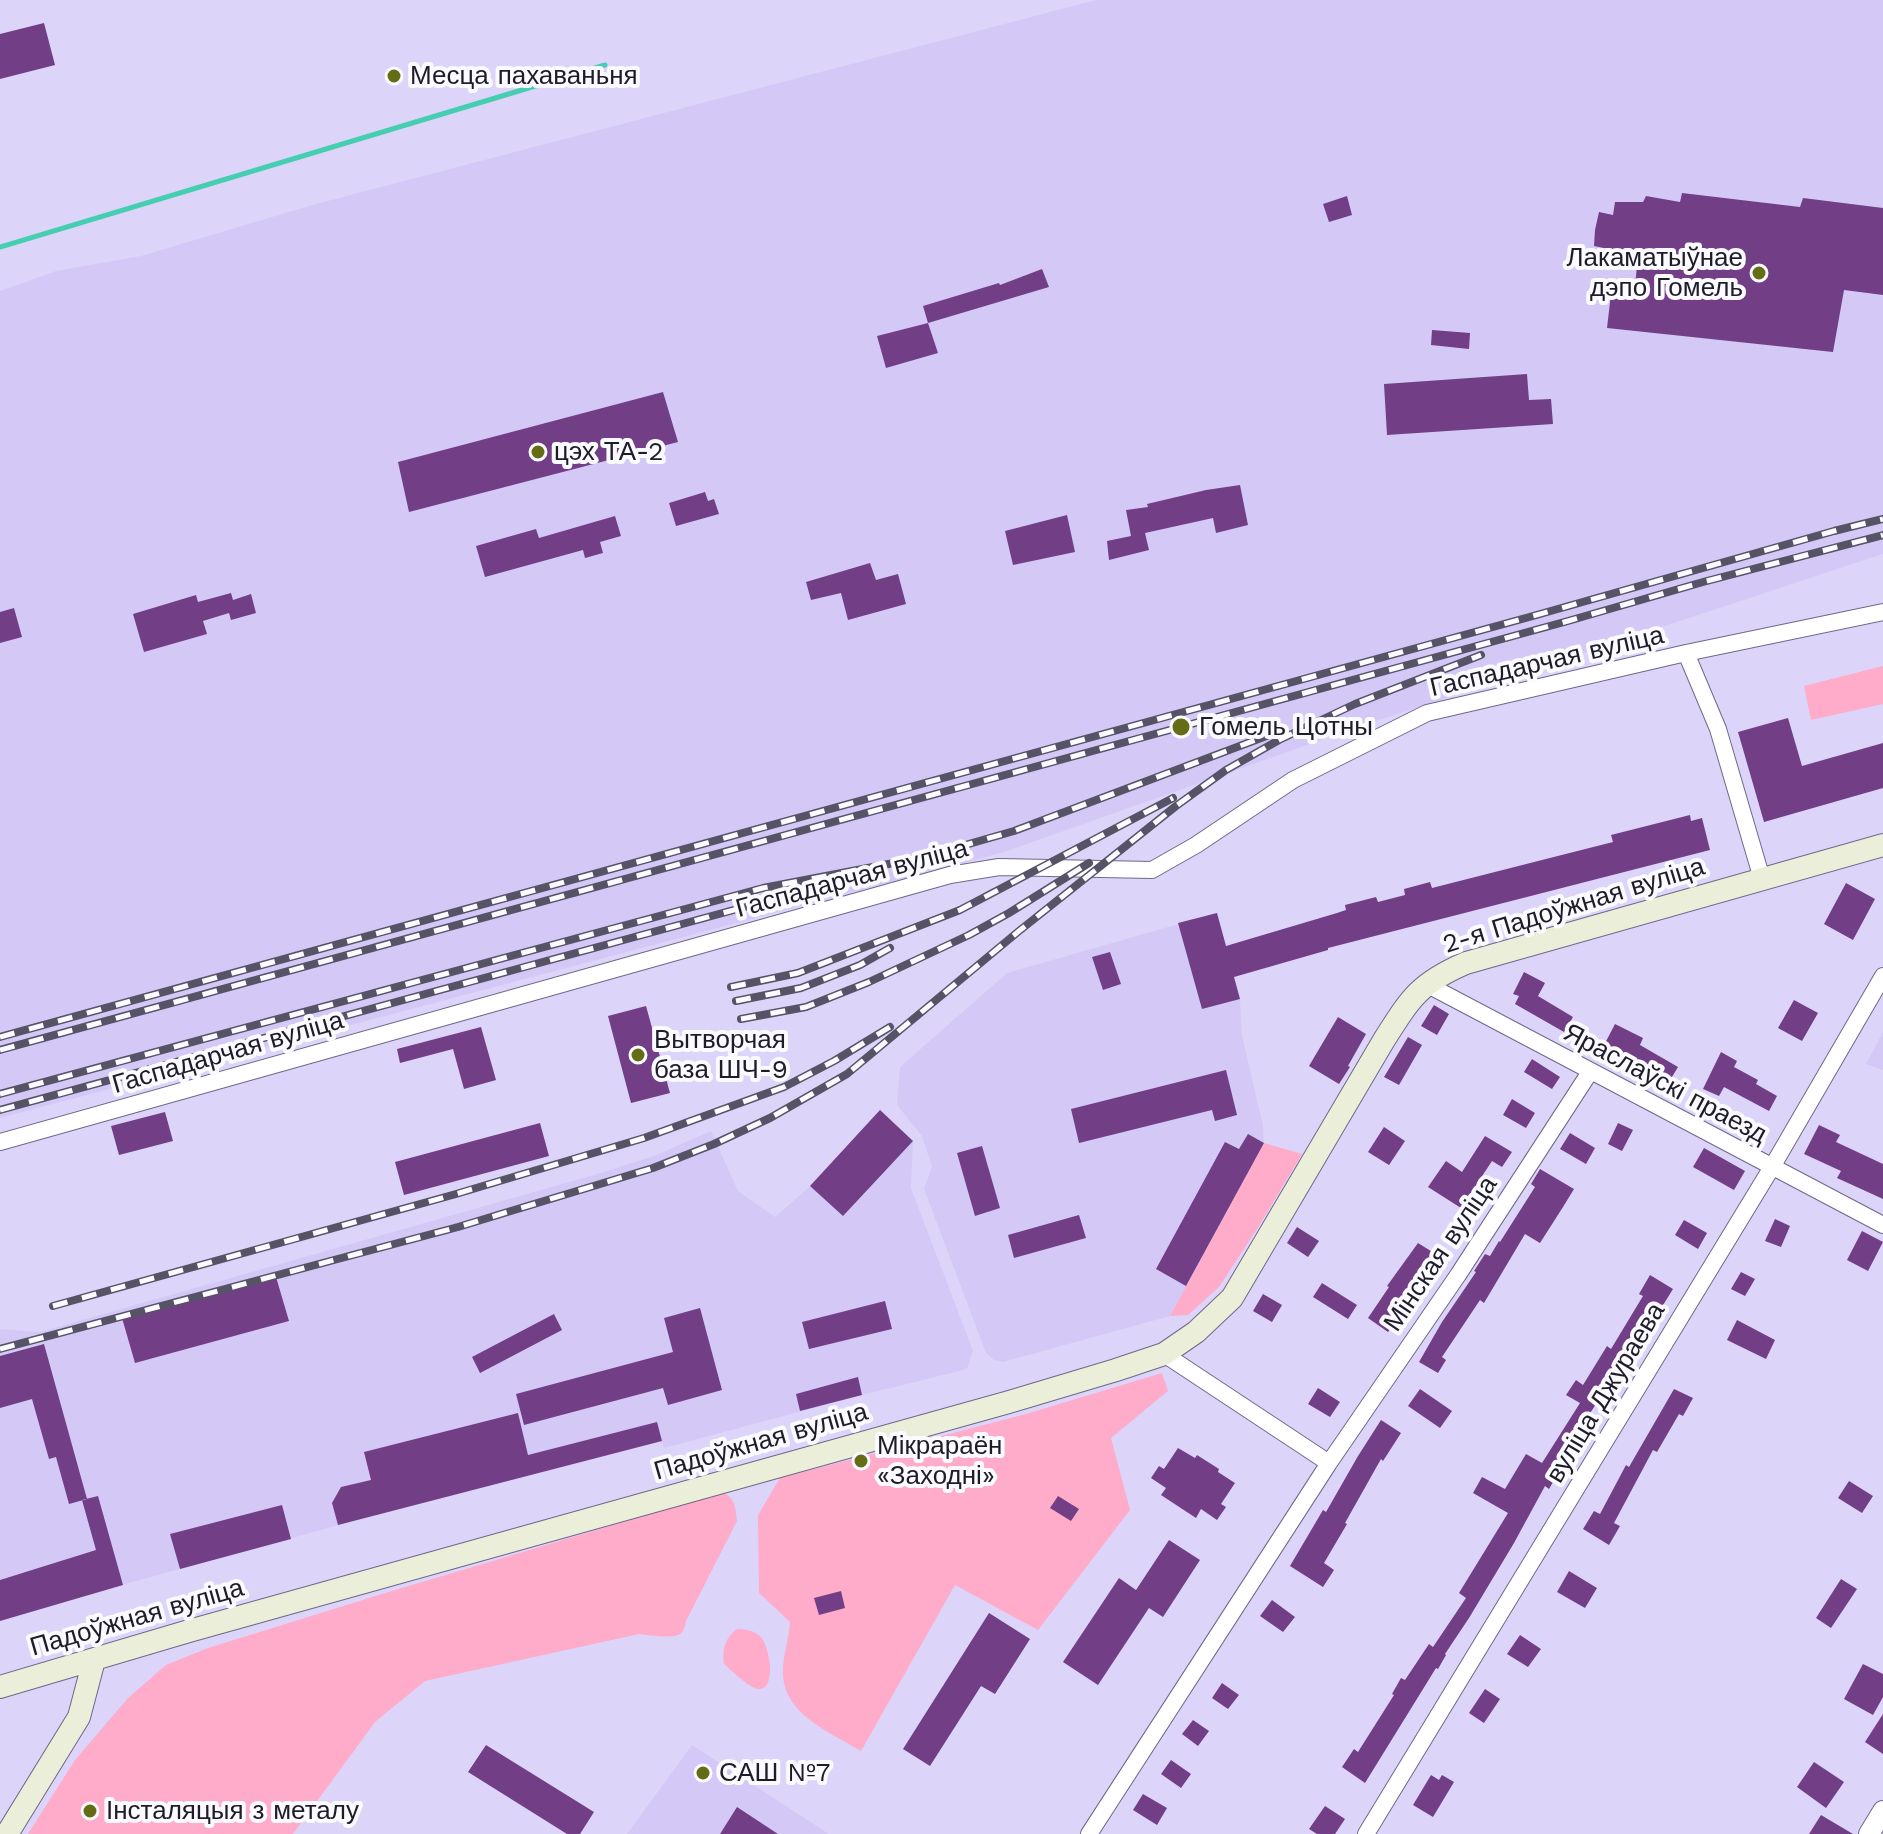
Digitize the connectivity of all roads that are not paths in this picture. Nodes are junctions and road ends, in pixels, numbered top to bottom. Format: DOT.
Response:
graph roads {
  1 [pos="1883,612"];
  2 [pos="1686,653"];
  3 [pos="1883,845"];
  4 [pos="1762,879"];
  5 [pos="1883,976"];
  6 [pos="1426,984"];
  7 [pos="1384,1040"];
  8 [pos="1590,1072"];
  9 [pos="0,1142"];
  10 [pos="1772,1167"];
  11 [pos="1883,1225"];
  12 [pos="1164,1354"];
  13 [pos="1329,1463"];
  14 [pos="94,1660"];
  15 [pos="0,1687"];
  16 [pos="1883,1812"];
  17 [pos="7,1834"];
  18 [pos="1089,1834"];
  19 [pos="1366,1834"];
  20 [pos="1869,1834"];
  1 -- 2 [label="street, Гаспадарчая вуліца"];
  2 -- 4 [label="street"];
  2 -- 9 [label="street, Гаспадарчая вуліца"];
  3 -- 4 [label="main road, 2-я Падоўжная вуліца"];
  4 -- 6 [label="main road, 2-я Падоўжная вуліца"];
  5 -- 10 [label="street, вуліца Джураева"];
  6 -- 7 [label="main road, 2-я Падоўжная вуліца"];
  6 -- 8 [label="street, Яраслаўскі праезд"];
  7 -- 12 [label="main road, Падоўжная вуліца"];
  8 -- 10 [label="street, Яраслаўскі праезд"];
  8 -- 13 [label="street, Мінская вуліца"];
  10 -- 11 [label="street, Яраслаўскі праезд"];
  10 -- 19 [label="street, вуліца Джураева"];
  12 -- 13 [label="street"];
  12 -- 14 [label="main road, Падоўжная вуліца"];
  13 -- 18 [label="street, Мінская вуліца"];
  14 -- 15 [label="main road, Падоўжная вуліца"];
  14 -- 17 [label="main road"];
  16 -- 20 [label="street"];
}
